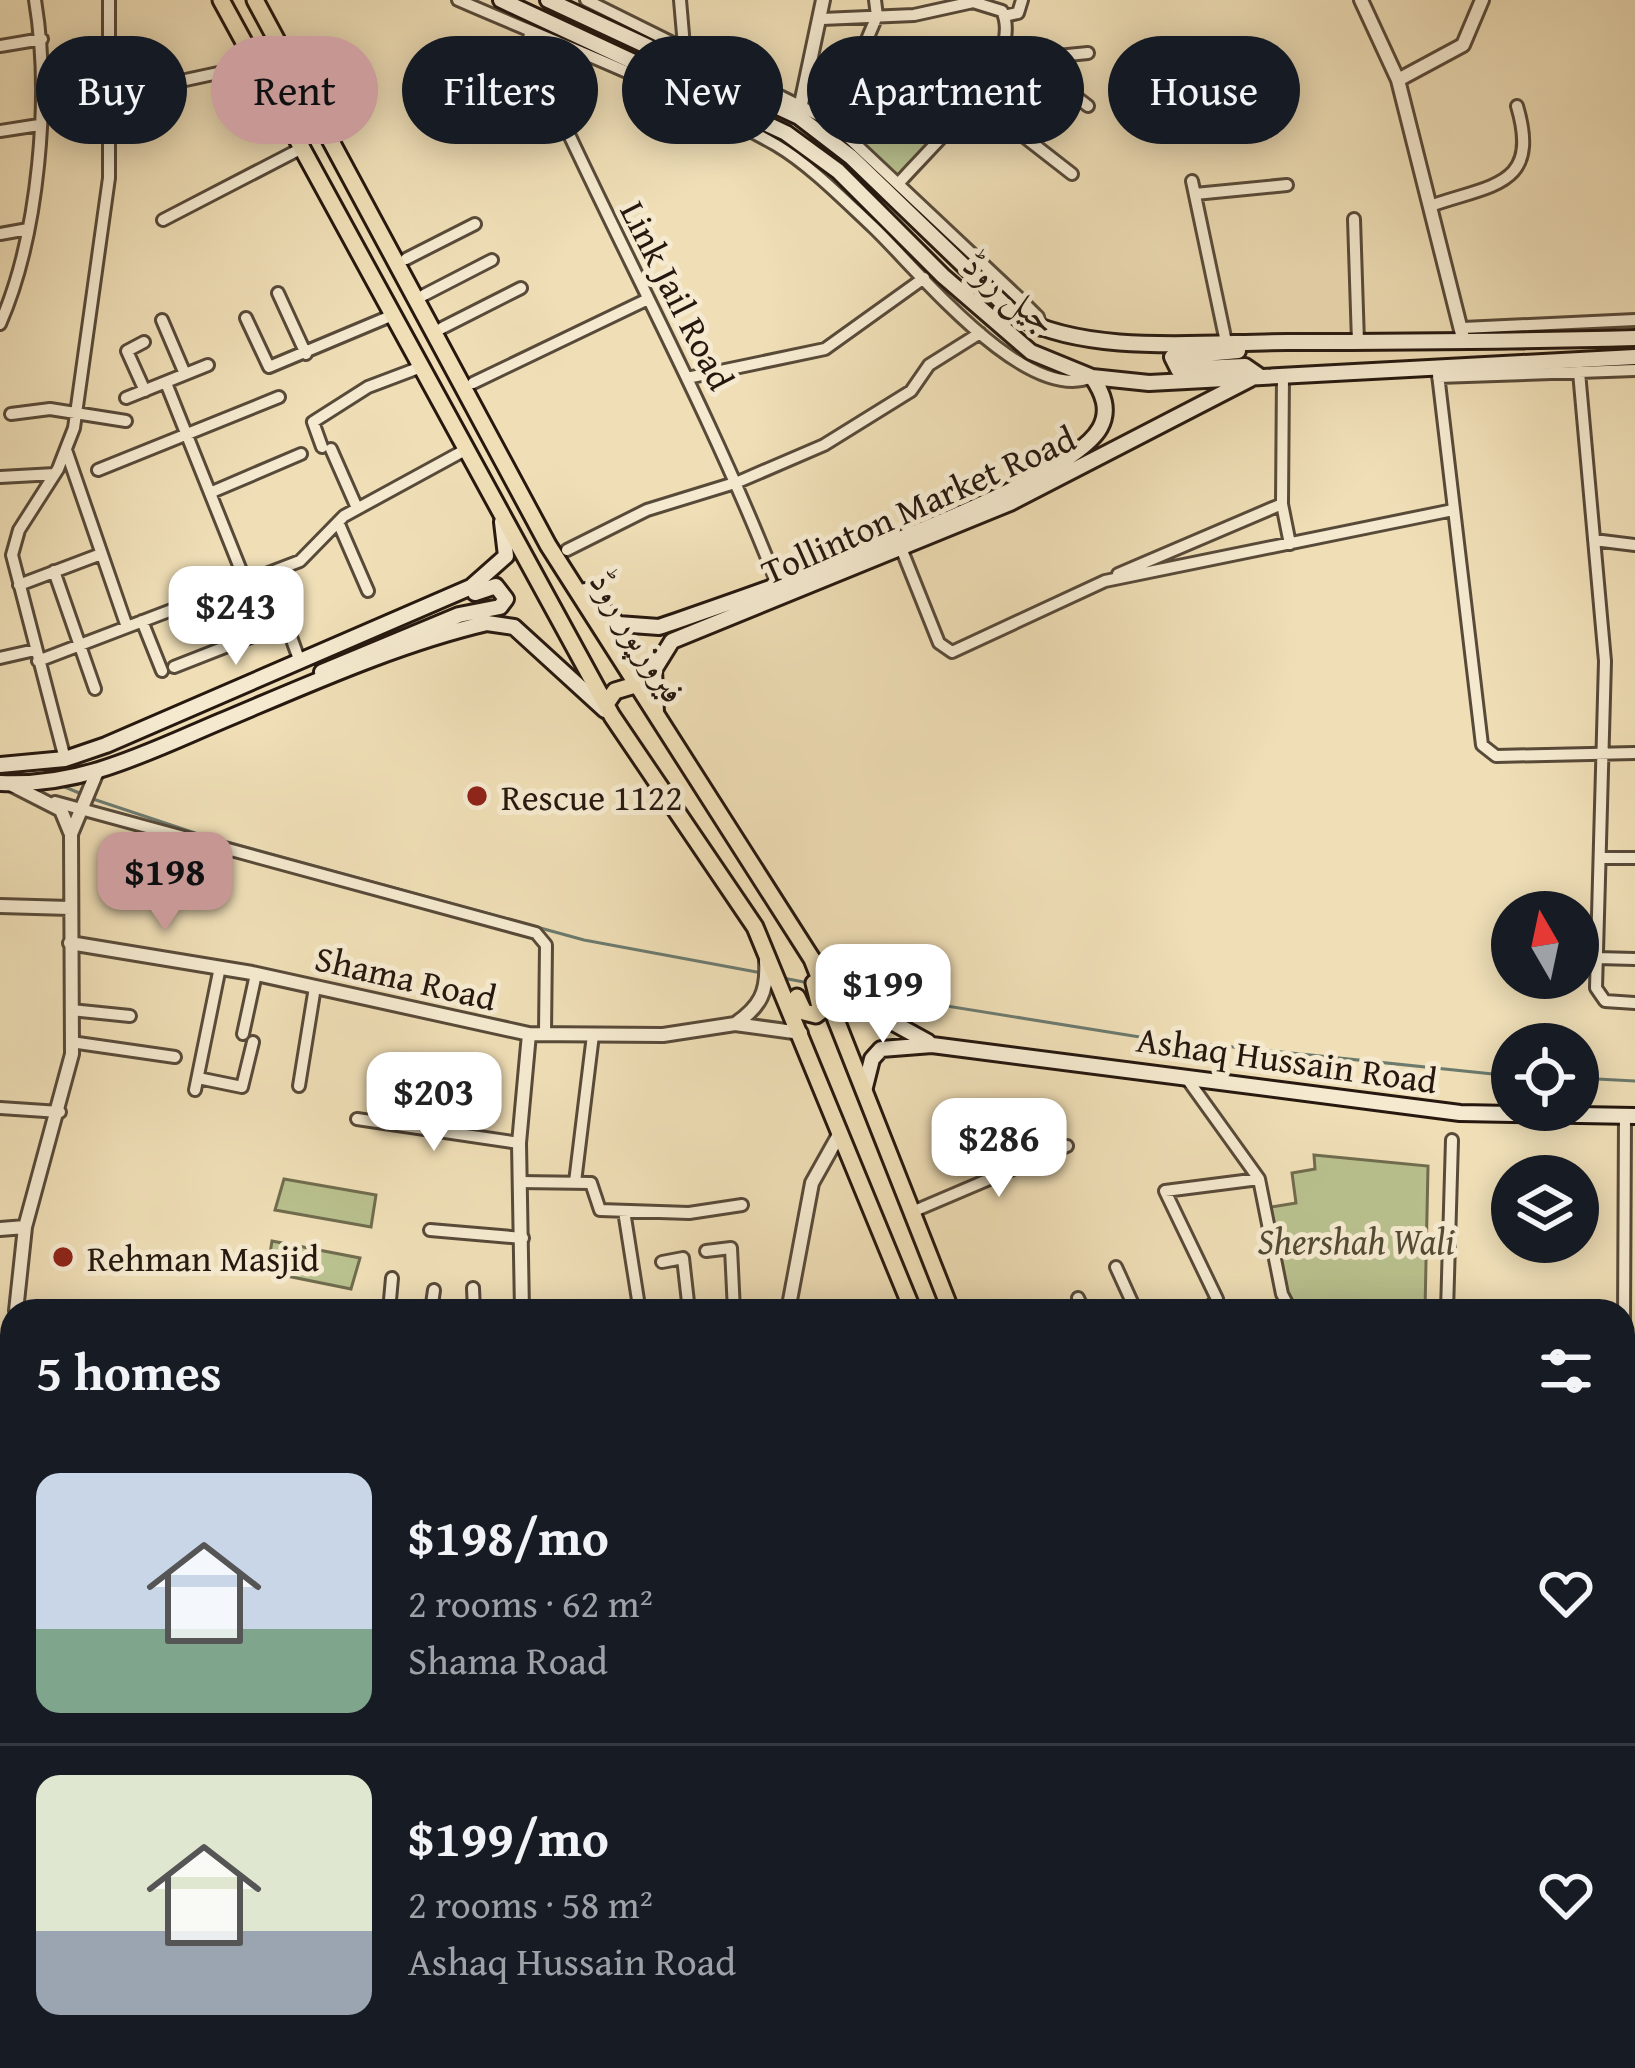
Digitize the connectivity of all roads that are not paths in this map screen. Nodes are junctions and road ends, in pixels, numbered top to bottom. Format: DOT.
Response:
graph roads {
  1 [pos="35,0"];
  2 [pos="109,0"];
  3 [pos="221,0"];
  4 [pos="255,0"];
  5 [pos="458,0"];
  6 [pos="501,0"];
  7 [pos="548,0"];
  8 [pos="586,0"];
  9 [pos="680,0"];
  10 [pos="823,0"];
  11 [pos="875,0"];
  12 [pos="1022,0"];
  13 [pos="1361,0"];
  14 [pos="1482,0"];
  15 [pos="942,4"];
  16 [pos="877,16"];
  17 [pos="1004,16"];
  18 [pos="822,19"];
  19 [pos="531,32"];
  20 [pos="41,36"];
  21 [pos="110,36"];
  22 [pos="243,36"];
  23 [pos="663,36"];
  24 [pos="683,36"];
  25 [pos="869,36"];
  26 [pos="1005,36"];
  27 [pos="36,40"];
  28 [pos="0,46"];
  29 [pos="1084,53"];
  30 [pos="1088,53"];
  31 [pos="1399,80"];
  32 [pos="783,95"];
  33 [pos="1084,103"];
  34 [pos="801,104"];
  35 [pos="1088,106"];
  36 [pos="1517,106"];
  37 [pos="807,107"];
  38 [pos="36,125"];
  39 [pos="0,131"];
  40 [pos="37,144"];
  41 [pos="108,144"];
  42 [pos="302,144"];
  43 [pos="856,144"];
  44 [pos="933,144"];
  45 [pos="1033,144"];
  46 [pos="304,147"];
  47 [pos="1072,174"];
  48 [pos="899,183"];
  49 [pos="1287,185"];
  50 [pos="1430,206"];
  51 [pos="1354,219"];
  52 [pos="163,220"];
  53 [pos="475,224"];
  54 [pos="28,229"];
  55 [pos="0,234"];
  56 [pos="406,259"];
  57 [pos="492,260"];
  58 [pos="924,278"];
  59 [pos="521,288"];
  60 [pos="278,293"];
  61 [pos="424,295"];
  62 [pos="646,300"];
  63 [pos="393,315"];
  64 [pos="246,318"];
  65 [pos="162,320"];
  66 [pos="1635,320"];
  67 [pos="0,324"];
  68 [pos="442,328"];
  69 [pos="1041,329"];
  70 [pos="980,333"];
  71 [pos="1463,335"];
  72 [pos="1635,338"];
  73 [pos="144,342"];
  74 [pos="1282,342"];
  75 [pos="1358,342"];
  76 [pos="1226,343"];
  77 [pos="306,354"];
  78 [pos="1635,357"];
  79 [pos="208,364"];
  80 [pos="421,367"];
  81 [pos="1635,370"];
  82 [pos="1438,371"];
  83 [pos="1579,372"];
  84 [pos="185,374"];
  85 [pos="1283,374"];
  86 [pos="1258,375"];
  87 [pos="1092,377"];
  88 [pos="687,378"];
  89 [pos="166,383"];
  90 [pos="473,383"];
  91 [pos="145,391"];
  92 [pos="279,397"];
  93 [pos="126,398"];
  94 [pos="76,413"];
  95 [pos="11,414"];
  96 [pos="126,421"];
  97 [pos="186,435"];
  98 [pos="65,450"];
  99 [pos="465,450"];
  100 [pos="301,454"];
  101 [pos="98,470"];
  102 [pos="55,474"];
  103 [pos="0,477"];
  104 [pos="738,482"];
  105 [pos="212,491"];
  106 [pos="1282,504"];
  107 [pos="357,508"];
  108 [pos="1453,510"];
  109 [pos="338,522"];
  110 [pos="502,522"];
  111 [pos="1594,539"];
  112 [pos="1290,544"];
  113 [pos="548,545"];
  114 [pos="1635,545"];
  115 [pos="901,548"];
  116 [pos="567,550"];
  117 [pos="101,554"];
  118 [pos="54,571"];
  119 [pos="1105,580"];
  120 [pos="247,583"];
  121 [pos="19,584"];
  122 [pos="778,586"];
  123 [pos="368,591"];
  124 [pos="547,601"];
  125 [pos="584,606"];
  126 [pos="738,608"];
  127 [pos="403,619"];
  128 [pos="142,621"];
  129 [pos="127,627"];
  130 [pos="80,645"];
  131 [pos="36,656"];
  132 [pos="0,658"];
  133 [pos="301,662"];
  134 [pos="635,685"];
  135 [pos="94,689"];
  136 [pos="281,696"];
  137 [pos="609,710"];
  138 [pos="656,718"];
  139 [pos="1604,753"];
  140 [pos="1635,753"];
  141 [pos="65,759"];
  142 [pos="0,765"];
  143 [pos="96,774"];
  144 [pos="5,784"];
  145 [pos="46,799"];
  146 [pos="77,809"];
  147 [pos="70,834"];
  148 [pos="1603,858"];
  149 [pos="1635,858"];
  150 [pos="0,906"];
  151 [pos="70,908"];
  152 [pos="1599,925"];
  153 [pos="755,927"];
  154 [pos="800,940"];
  155 [pos="70,943"];
  156 [pos="1599,958"];
  157 [pos="1635,959"];
  158 [pos="220,967"];
  159 [pos="821,973"];
  160 [pos="256,974"];
  161 [pos="772,975"];
  162 [pos="315,987"];
  163 [pos="1599,996"];
  164 [pos="1635,1003"];
  165 [pos="71,1010"];
  166 [pos="130,1016"];
  167 [pos="735,1024"];
  168 [pos="802,1033"];
  169 [pos="529,1034"];
  170 [pos="545,1034"];
  171 [pos="593,1035"];
  172 [pos="71,1042"];
  173 [pos="932,1045"];
  174 [pos="175,1057"];
  175 [pos="1183,1073"];
  176 [pos="298,1086"];
  177 [pos="864,1090"];
  178 [pos="0,1108"];
  179 [pos="60,1112"];
  180 [pos="1630,1116"];
  181 [pos="357,1119"];
  182 [pos="840,1133"];
  183 [pos="1452,1140"];
  184 [pos="519,1143"];
  185 [pos="1067,1145"];
  186 [pos="1259,1179"];
  187 [pos="519,1182"];
  188 [pos="575,1182"];
  189 [pos="742,1205"];
  190 [pos="624,1211"];
  191 [pos="912,1212"];
  192 [pos="25,1227"];
  193 [pos="0,1229"];
  194 [pos="430,1230"];
  195 [pos="523,1238"];
  196 [pos="706,1251"];
  197 [pos="662,1262"];
  198 [pos="1116,1267"];
  199 [pos="392,1278"];
  200 [pos="473,1288"];
  201 [pos="434,1290"];
  202 [pos="17,1299"];
  203 [pos="389,1299"];
  204 [pos="433,1299"];
  205 [pos="473,1299"];
  206 [pos="522,1299"];
  207 [pos="638,1299"];
  208 [pos="688,1299"];
  209 [pos="734,1299"];
  210 [pos="790,1299"];
  211 [pos="908,1299"];
  212 [pos="946,1299"];
  213 [pos="1131,1299"];
  214 [pos="1217,1299"];
  215 [pos="1285,1299"];
  216 [pos="1447,1299"];
  217 [pos="1624,1299"];
  1 -- 20 [label="street"];
  2 -- 21 [label="street"];
  3 -- 22 [label="main road, فیروزپور روڈ"];
  4 -- 113 [label="main road, فیروزپور روڈ"];
  5 -- 19 [label="street"];
  6 -- 87 [label="main road, جیل روڈ"];
  7 -- 69 [label="main road, جیل روڈ"];
  8 -- 23 [label="street"];
  9 -- 24 [label="street"];
  10 -- 18 [label="street"];
  11 -- 16 [label="street"];
  12 -- 17 [label="street"];
  13 -- 31 [label="street"];
  14 -- 31 [label="street"];
  15 -- 16 [label="street"];
  15 -- 17 [label="street"];
  16 -- 18 [label="street"];
  16 -- 25 [label="street"];
  17 -- 26 [label="street"];
  18 -- 34 [label="street"];
  19 -- 58 [label="street"];
  19 -- 62 [label="street, Link Jail Road"];
  27 -- 28 [label="street"];
  29 -- 30 [label="street"];
  31 -- 50 [label="street"];
  32 -- 34 [label="street"];
  33 -- 35 [label="street"];
  34 -- 37 [label="street"];
  36 -- 50 [label="street"];
  38 -- 39 [label="street"];
  40 -- 54 [label="street"];
  41 -- 94 [label="street"];
  42 -- 46 [label="main road, فیروزپور روڈ"];
  43 -- 48 [label="street"];
  44 -- 48 [label="street"];
  45 -- 47 [label="street"];
  46 -- 52 [label="street"];
  46 -- 63 [label="main road, فیروزپور روڈ"];
  48 -- 69 [label="street"];
  49 -- 76 [label="street"];
  50 -- 71 [label="street"];
  51 -- 75 [label="street"];
  53 -- 56 [label="street"];
  54 -- 55 [label="street"];
  54 -- 67 [label="street"];
  57 -- 61 [label="street"];
  58 -- 70 [label="street"];
  58 -- 88 [label="street"];
  59 -- 68 [label="street"];
  60 -- 77 [label="street"];
  62 -- 88 [label="street, Link Jail Road"];
  62 -- 90 [label="street"];
  63 -- 77 [label="street"];
  63 -- 80 [label="main road, فیروزپور روڈ"];
  64 -- 77 [label="street"];
  65 -- 84 [label="street"];
  66 -- 71 [label="street"];
  69 -- 76 [label="main road, جیل روڈ"];
  70 -- 87 [label="street"];
  70 -- 104 [label="street"];
  71 -- 72 [label="main road, جیل روڈ"];
  71 -- 75 [label="main road, جیل روڈ"];
  73 -- 91 [label="street"];
  74 -- 75 [label="main road, جیل روڈ"];
  74 -- 76 [label="main road, جیل روڈ"];
  74 -- 86 [label="main road"];
  78 -- 82 [label="main road, جیل روڈ"];
  79 -- 84 [label="street"];
  80 -- 99 [label="main road, فیروزپور روڈ"];
  80 -- 107 [label="street"];
  81 -- 83 [label="street"];
  82 -- 83 [label="street"];
  82 -- 85 [label="main road, جیل روڈ"];
  82 -- 108 [label="street"];
  83 -- 111 [label="street"];
  84 -- 89 [label="street"];
  85 -- 86 [label="main road, جیل روڈ"];
  85 -- 106 [label="street"];
  86 -- 87 [label="main road, جیل روڈ"];
  86 -- 115 [label="main road, Tollinton Market Road"];
  87 -- 122 [label="main road, Tollinton Market Road"];
  88 -- 104 [label="street, Link Jail Road"];
  89 -- 91 [label="street"];
  89 -- 97 [label="street"];
  91 -- 93 [label="street"];
  92 -- 97 [label="street"];
  94 -- 95 [label="street"];
  94 -- 96 [label="street"];
  94 -- 98 [label="street"];
  97 -- 101 [label="street"];
  97 -- 105 [label="street"];
  98 -- 102 [label="street"];
  98 -- 117 [label="street"];
  99 -- 107 [label="street"];
  99 -- 110 [label="main road, فیروزپور روڈ"];
  100 -- 105 [label="street"];
  102 -- 103 [label="street"];
  102 -- 121 [label="street"];
  104 -- 116 [label="street"];
  104 -- 122 [label="street, Link Jail Road"];
  105 -- 120 [label="street"];
  106 -- 112 [label="street"];
  106 -- 119 [label="street"];
  107 -- 109 [label="street"];
  108 -- 112 [label="street"];
  108 -- 139 [label="street"];
  109 -- 120 [label="street"];
  109 -- 123 [label="street"];
  110 -- 124 [label="main road, فیروزپور روڈ"];
  110 -- 127 [label="main road"];
  111 -- 114 [label="street"];
  111 -- 139 [label="street"];
  112 -- 119 [label="street"];
  113 -- 125 [label="main road, فیروزپور روڈ"];
  113 -- 126 [label="main road, Tollinton Market Road"];
  115 -- 119 [label="street"];
  115 -- 126 [label="main road, Tollinton Market Road"];
  117 -- 118 [label="street"];
  117 -- 129 [label="street"];
  118 -- 121 [label="street"];
  118 -- 130 [label="street"];
  120 -- 128 [label="street"];
  121 -- 131 [label="street"];
  122 -- 126 [label="main road, Tollinton Market Road"];
  124 -- 125 [label="main road"];
  124 -- 137 [label="main road, فیروزپور روڈ"];
  125 -- 134 [label="main road, فیروزپور روڈ"];
  126 -- 138 [label="main road, Tollinton Market Road"];
  127 -- 133 [label="main road"];
  127 -- 136 [label="main road"];
  128 -- 129 [label="street"];
  128 -- 133 [label="street"];
  129 -- 130 [label="street"];
  130 -- 131 [label="street"];
  130 -- 135 [label="street"];
  131 -- 132 [label="street"];
  131 -- 141 [label="street"];
  133 -- 141 [label="main road"];
  134 -- 137 [label="main road"];
  134 -- 138 [label="main road, فیروزپور روڈ"];
  136 -- 137 [label="main road"];
  136 -- 143 [label="main road"];
  137 -- 153 [label="main road, فیروزپور روڈ"];
  138 -- 154 [label="main road, فیروزپور روڈ"];
  139 -- 140 [label="street"];
  139 -- 148 [label="street"];
  141 -- 142 [label="main road"];
  143 -- 144 [label="main road"];
  143 -- 146 [label="street"];
  144 -- 145 [label="street"];
  145 -- 146 [label="street"];
  145 -- 147 [label="street"];
  146 -- 147 [label="street"];
  146 -- 170 [label="street"];
  147 -- 151 [label="street"];
  148 -- 149 [label="street"];
  148 -- 152 [label="street"];
  150 -- 151 [label="street"];
  151 -- 155 [label="street"];
  153 -- 154 [label="main road"];
  153 -- 161 [label="main road, فیروزپور روڈ"];
  154 -- 159 [label="main road, فیروزپور روڈ"];
  155 -- 158 [label="street, Shama Road"];
  155 -- 165 [label="street"];
  156 -- 157 [label="street"];
  158 -- 160 [label="street, Shama Road"];
  158 -- 160 [label="street"];
  159 -- 173 [label="main road, Ashaq Hussain Road"];
  159 -- 177 [label="main road, فیروزپور روڈ"];
  160 -- 162 [label="street, Shama Road"];
  161 -- 167 [label="street"];
  161 -- 168 [label="main road, فیروزپور روڈ"];
  162 -- 169 [label="street, Shama Road"];
  162 -- 176 [label="street"];
  163 -- 164 [label="street"];
  165 -- 166 [label="street"];
  165 -- 172 [label="street"];
  167 -- 168 [label="street, Shama Road"];
  167 -- 171 [label="street, Shama Road"];
  168 -- 182 [label="main road, فیروزپور روڈ"];
  169 -- 170 [label="street, Shama Road"];
  169 -- 184 [label="street"];
  170 -- 171 [label="street, Shama Road"];
  171 -- 188 [label="street"];
  172 -- 174 [label="street"];
  172 -- 179 [label="street"];
  173 -- 175 [label="main road, Ashaq Hussain Road"];
  173 -- 177 [label="main road, Ashaq Hussain Road"];
  175 -- 180 [label="main road, Ashaq Hussain Road"];
  175 -- 186 [label="street"];
  177 -- 191 [label="main road, فیروزپور روڈ"];
  178 -- 179 [label="street"];
  179 -- 192 [label="street"];
  180 -- 217 [label="street"];
  181 -- 184 [label="street"];
  182 -- 210 [label="street"];
  182 -- 211 [label="main road, فیروزپور روڈ"];
  183 -- 216 [label="street"];
  184 -- 187 [label="street"];
  185 -- 191 [label="street"];
  186 -- 214 [label="street"];
  186 -- 215 [label="street"];
  187 -- 188 [label="street"];
  187 -- 195 [label="street"];
  188 -- 190 [label="street"];
  189 -- 190 [label="street"];
  190 -- 207 [label="street"];
  191 -- 212 [label="main road, فیروزپور روڈ"];
  192 -- 193 [label="street"];
  192 -- 202 [label="street"];
  194 -- 195 [label="street"];
  195 -- 206 [label="street"];
  196 -- 209 [label="street"];
  197 -- 208 [label="street"];
  198 -- 213 [label="street"];
  199 -- 203 [label="street"];
  200 -- 205 [label="street"];
  201 -- 204 [label="street"];
}
